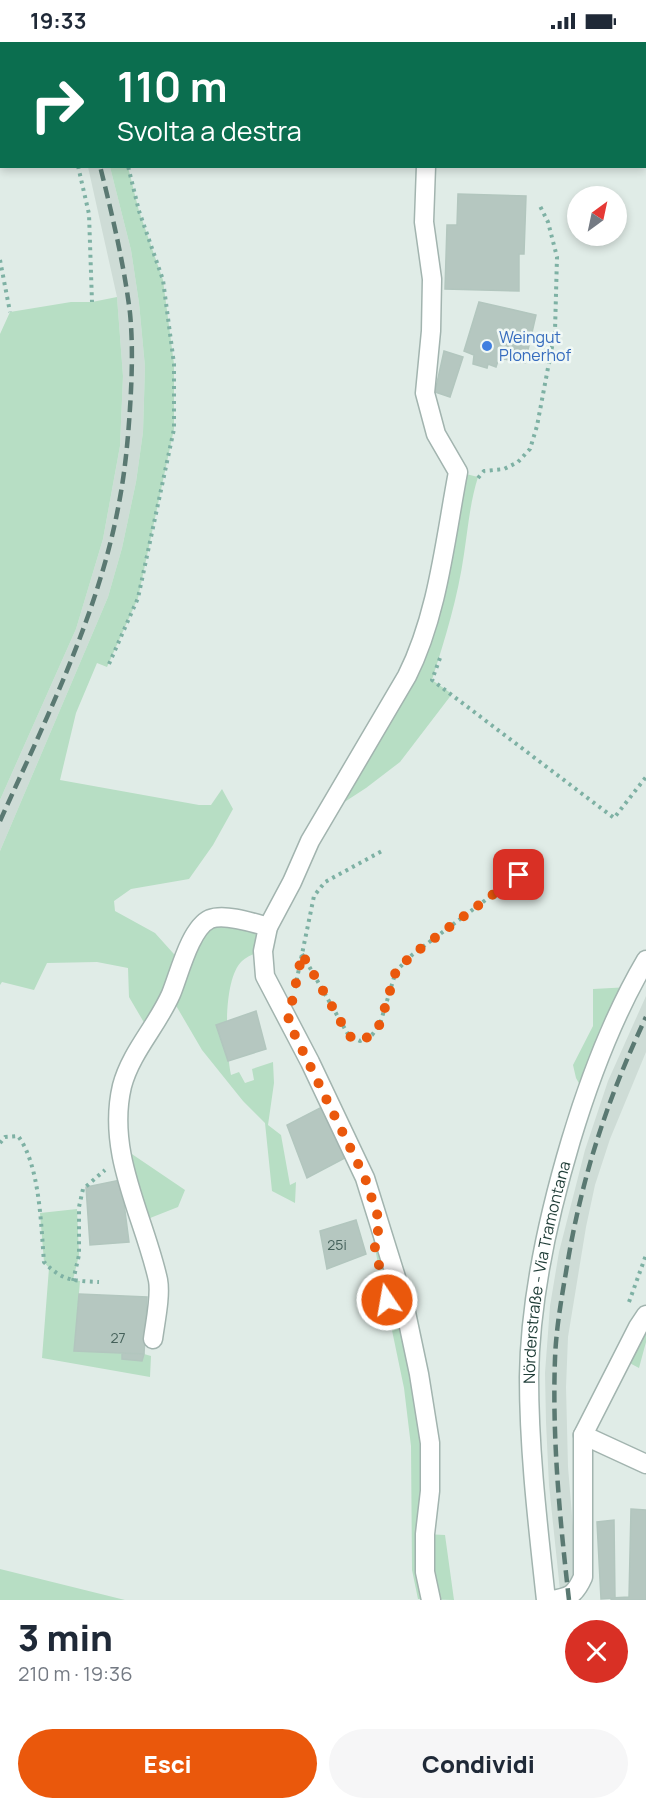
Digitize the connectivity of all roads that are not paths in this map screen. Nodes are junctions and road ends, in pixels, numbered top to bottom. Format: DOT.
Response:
graph roads {
  1 [pos="426,168"];
  2 [pos="268,927"];
  3 [pos="646,960"];
  4 [pos="646,1316"];
  5 [pos="153,1339"];
  6 [pos="583,1435"];
  7 [pos="646,1464"];
  8 [pos="431,1600"];
  9 [pos="546,1600"];
  10 [pos="551,1600"];
  1 -- 2 [label="street"];
  2 -- 5 [label="street"];
  2 -- 8 [label="street"];
  3 -- 9 [label="street, Nörderstraße - Via Tramontana"];
  4 -- 6 [label="street"];
  6 -- 7 [label="street"];
  6 -- 10 [label="street"];
}
